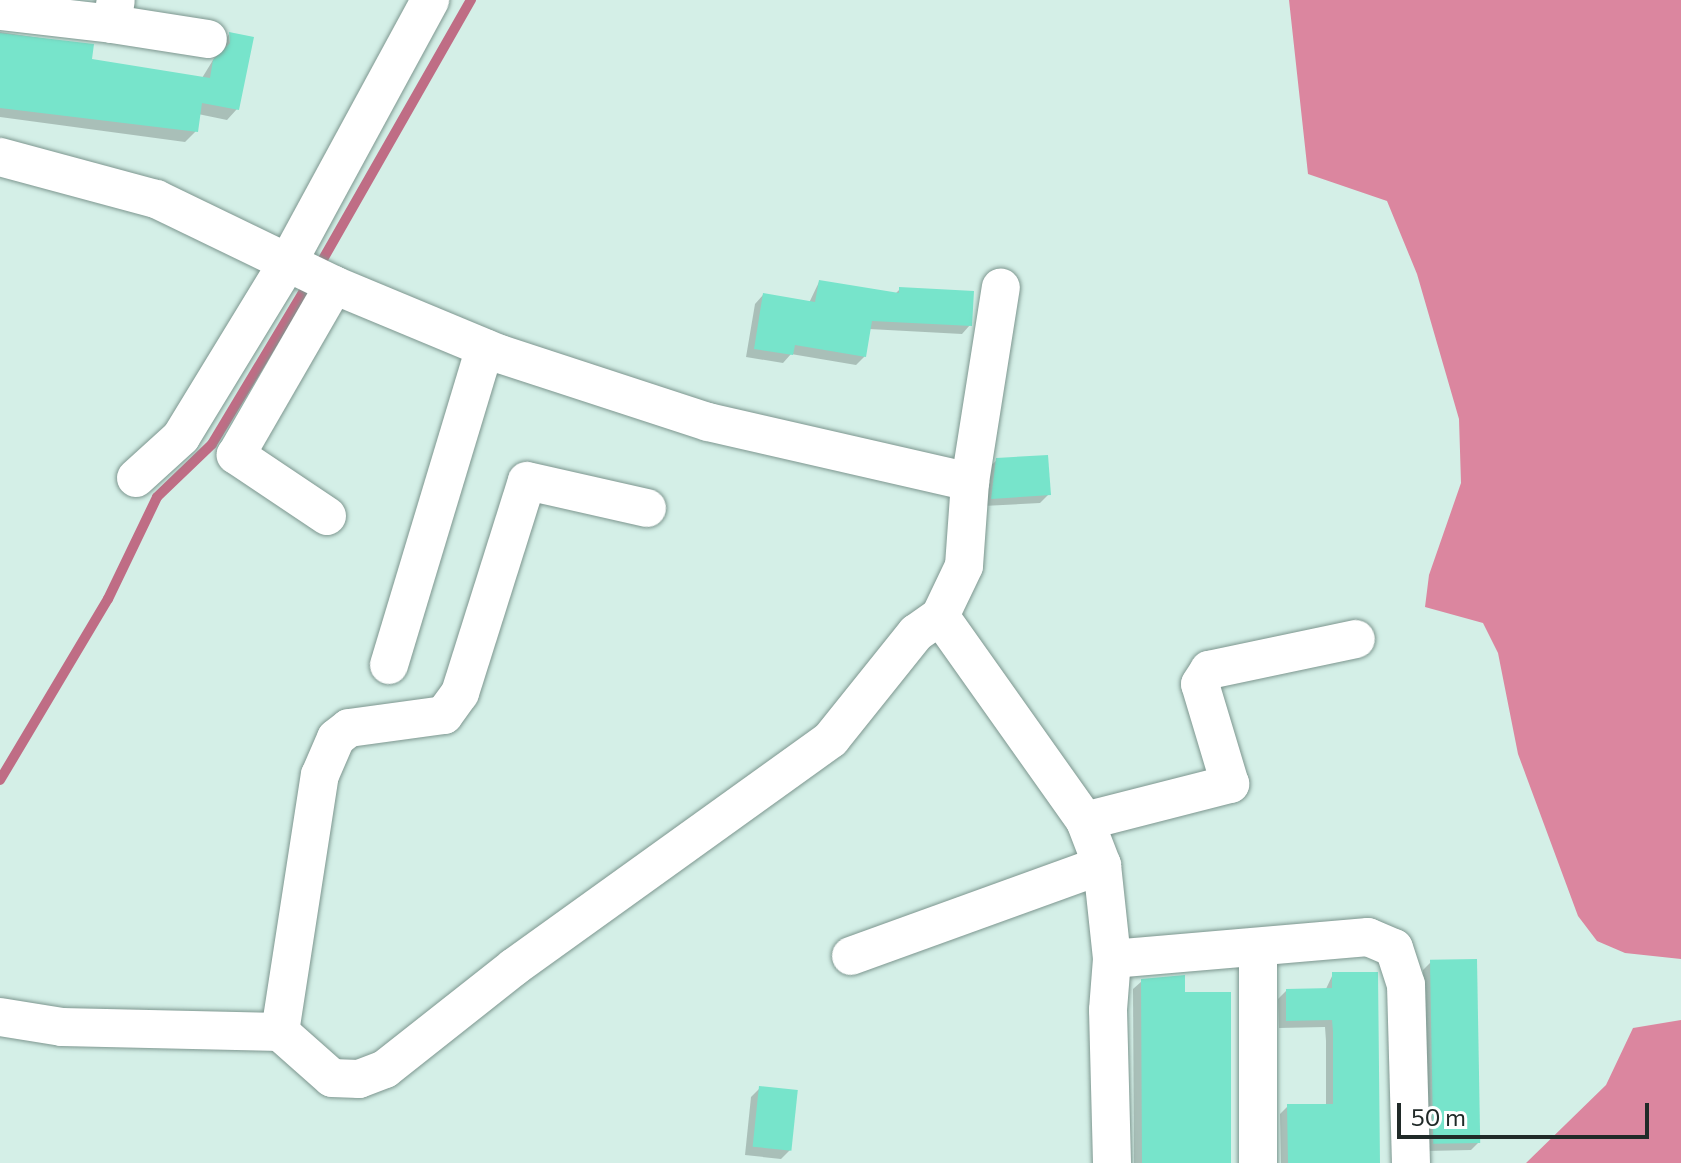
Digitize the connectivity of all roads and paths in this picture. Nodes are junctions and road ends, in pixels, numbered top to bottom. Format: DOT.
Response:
graph roads {
  1 [pos="430,0"];
  2 [pos="0,11"];
  3 [pos="114,12"];
  4 [pos="208,39"];
  5 [pos="0,157"];
  6 [pos="288,262"];
  7 [pos="328,282"];
  8 [pos="1001,287"];
  9 [pos="485,348"];
  10 [pos="136,478"];
  11 [pos="970,482"];
  12 [pos="647,508"];
  13 [pos="327,516"];
  14 [pos="940,616"];
  15 [pos="1356,639"];
  16 [pos="389,665"];
  17 [pos="1085,821"];
  18 [pos="1102,865"];
  19 [pos="1258,947"];
  20 [pos="851,956"];
  21 [pos="1112,959"];
  22 [pos="0,1017"];
  23 [pos="280,1032"];
  24 [pos="1112,1163"];
  25 [pos="1258,1163"];
  26 [pos="1411,1163"];
  1 -- 6 [label="street"];
  2 -- 3 [label="street"];
  3 -- 4 [label="street"];
  5 -- 6 [label="street"];
  6 -- 7 [label="street"];
  6 -- 10 [label="street"];
  7 -- 9 [label="street"];
  7 -- 13 [label="street"];
  8 -- 11 [label="street"];
  9 -- 11 [label="street"];
  9 -- 16 [label="street"];
  11 -- 14 [label="street"];
  12 -- 23 [label="street"];
  14 -- 17 [label="street"];
  14 -- 23 [label="street"];
  15 -- 17 [label="street"];
  17 -- 18 [label="street"];
  18 -- 20 [label="street"];
  18 -- 21 [label="street"];
  19 -- 21 [label="street"];
  19 -- 25 [label="street"];
  19 -- 26 [label="street"];
  21 -- 24 [label="street"];
  22 -- 23 [label="street"];
}
